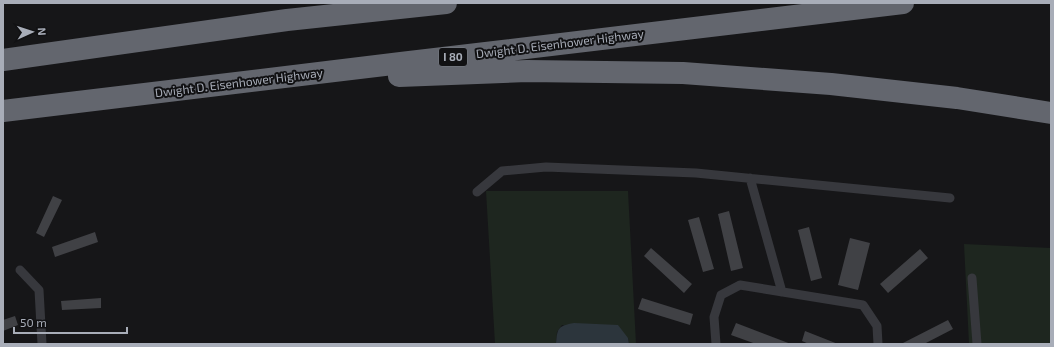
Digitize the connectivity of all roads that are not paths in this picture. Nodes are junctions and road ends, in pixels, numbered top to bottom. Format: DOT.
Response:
graph roads {
  1 [pos="378,3"];
  2 [pos="446,3"];
  3 [pos="903,3"];
  4 [pos="287,20"];
  5 [pos="3,60"];
  6 [pos="250,82"];
  7 [pos="3,111"];
  8 [pos="1051,113"];
  9 [pos="750,178"];
  10 [pos="477,192"];
  11 [pos="950,198"];
  12 [pos="20,270"];
  13 [pos="972,278"];
  14 [pos="782,292"];
  15 [pos="42,344"];
  16 [pos="716,344"];
  17 [pos="878,344"];
  18 [pos="977,344"];
  1 -- 4 [label="highway"];
  2 -- 4 [label="highway"];
  3 -- 6 [label="highway, Dwight D. Eisenhower Highway / I 80"];
  4 -- 5 [label="highway"];
  6 -- 7 [label="highway, Dwight D. Eisenhower Highway / I 80"];
  6 -- 8 [label="highway"];
  9 -- 10 [label="lane"];
  9 -- 11 [label="lane"];
  9 -- 14 [label="lane"];
  12 -- 15 [label="lane"];
  13 -- 18 [label="lane"];
  14 -- 16 [label="lane"];
  14 -- 17 [label="lane"];
}
